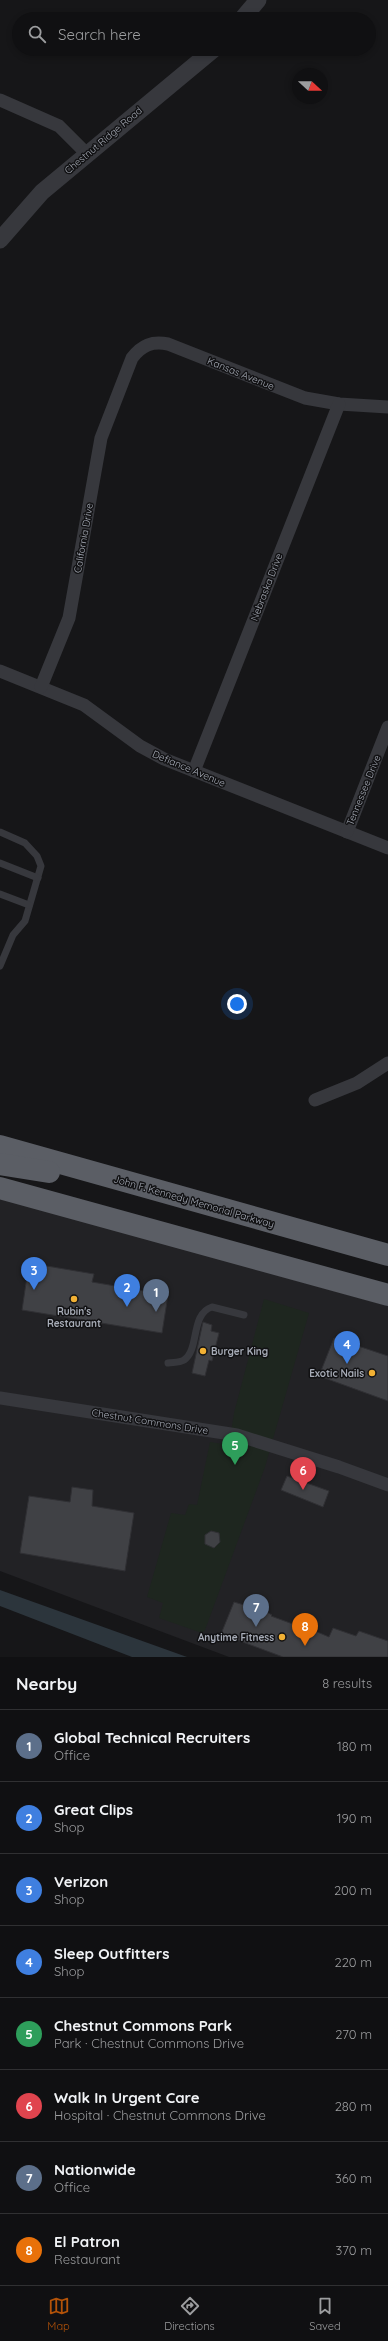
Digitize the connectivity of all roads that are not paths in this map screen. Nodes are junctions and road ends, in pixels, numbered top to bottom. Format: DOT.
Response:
graph roads {
  1 [pos="258,0"];
  2 [pos="248,12"];
  3 [pos="206,56"];
  4 [pos="0,100"];
  5 [pos="87,154"];
  6 [pos="0,240"];
  7 [pos="120,388"];
  8 [pos="339,404"];
  9 [pos="388,407"];
  10 [pos="0,671"];
  11 [pos="41,687"];
  12 [pos="388,726"];
  13 [pos="194,771"];
  14 [pos="0,832"];
  15 [pos="347,832"];
  16 [pos="388,848"];
  17 [pos="0,863"];
  18 [pos="38,878"];
  19 [pos="0,894"];
  20 [pos="30,905"];
  21 [pos="0,966"];
  22 [pos="388,1063"];
  23 [pos="315,1100"];
  24 [pos="0,1146"];
  25 [pos="0,1164"];
  26 [pos="0,1188"];
  27 [pos="182,1197"];
  28 [pos="388,1255"];
  29 [pos="388,1295"];
  30 [pos="244,1315"];
  31 [pos="168,1363"];
  32 [pos="0,1398"];
  33 [pos="388,1485"];
  1 -- 2 [label="street"];
  3 -- 5 [label="street, Chestnut Ridge Road"];
  4 -- 5 [label="street"];
  5 -- 6 [label="street, Chestnut Ridge Road"];
  7 -- 8 [label="street, Kansas Avenue"];
  7 -- 11 [label="street, California Drive"];
  8 -- 9 [label="street, Kansas Avenue"];
  8 -- 13 [label="street, Nebraska Drive"];
  10 -- 11 [label="street, Defiance Avenue"];
  11 -- 13 [label="street, Defiance Avenue"];
  12 -- 15 [label="street, Tennessee Drive"];
  13 -- 15 [label="street, Defiance Avenue"];
  14 -- 18 [label="lane"];
  15 -- 16 [label="street, Defiance Avenue"];
  17 -- 18 [label="lane"];
  18 -- 20 [label="lane"];
  19 -- 20 [label="lane"];
  20 -- 21 [label="lane"];
  22 -- 23 [label="street"];
  24 -- 27 [label="highway, John F. Kennedy Memorial Parkway"];
  25 -- 27 [label="highway"];
  26 -- 29 [label="highway"];
  27 -- 28 [label="highway, John F. Kennedy Memorial Parkway"];
  30 -- 31 [label="lane"];
  32 -- 33 [label="street, Chestnut Commons Drive"];
}
